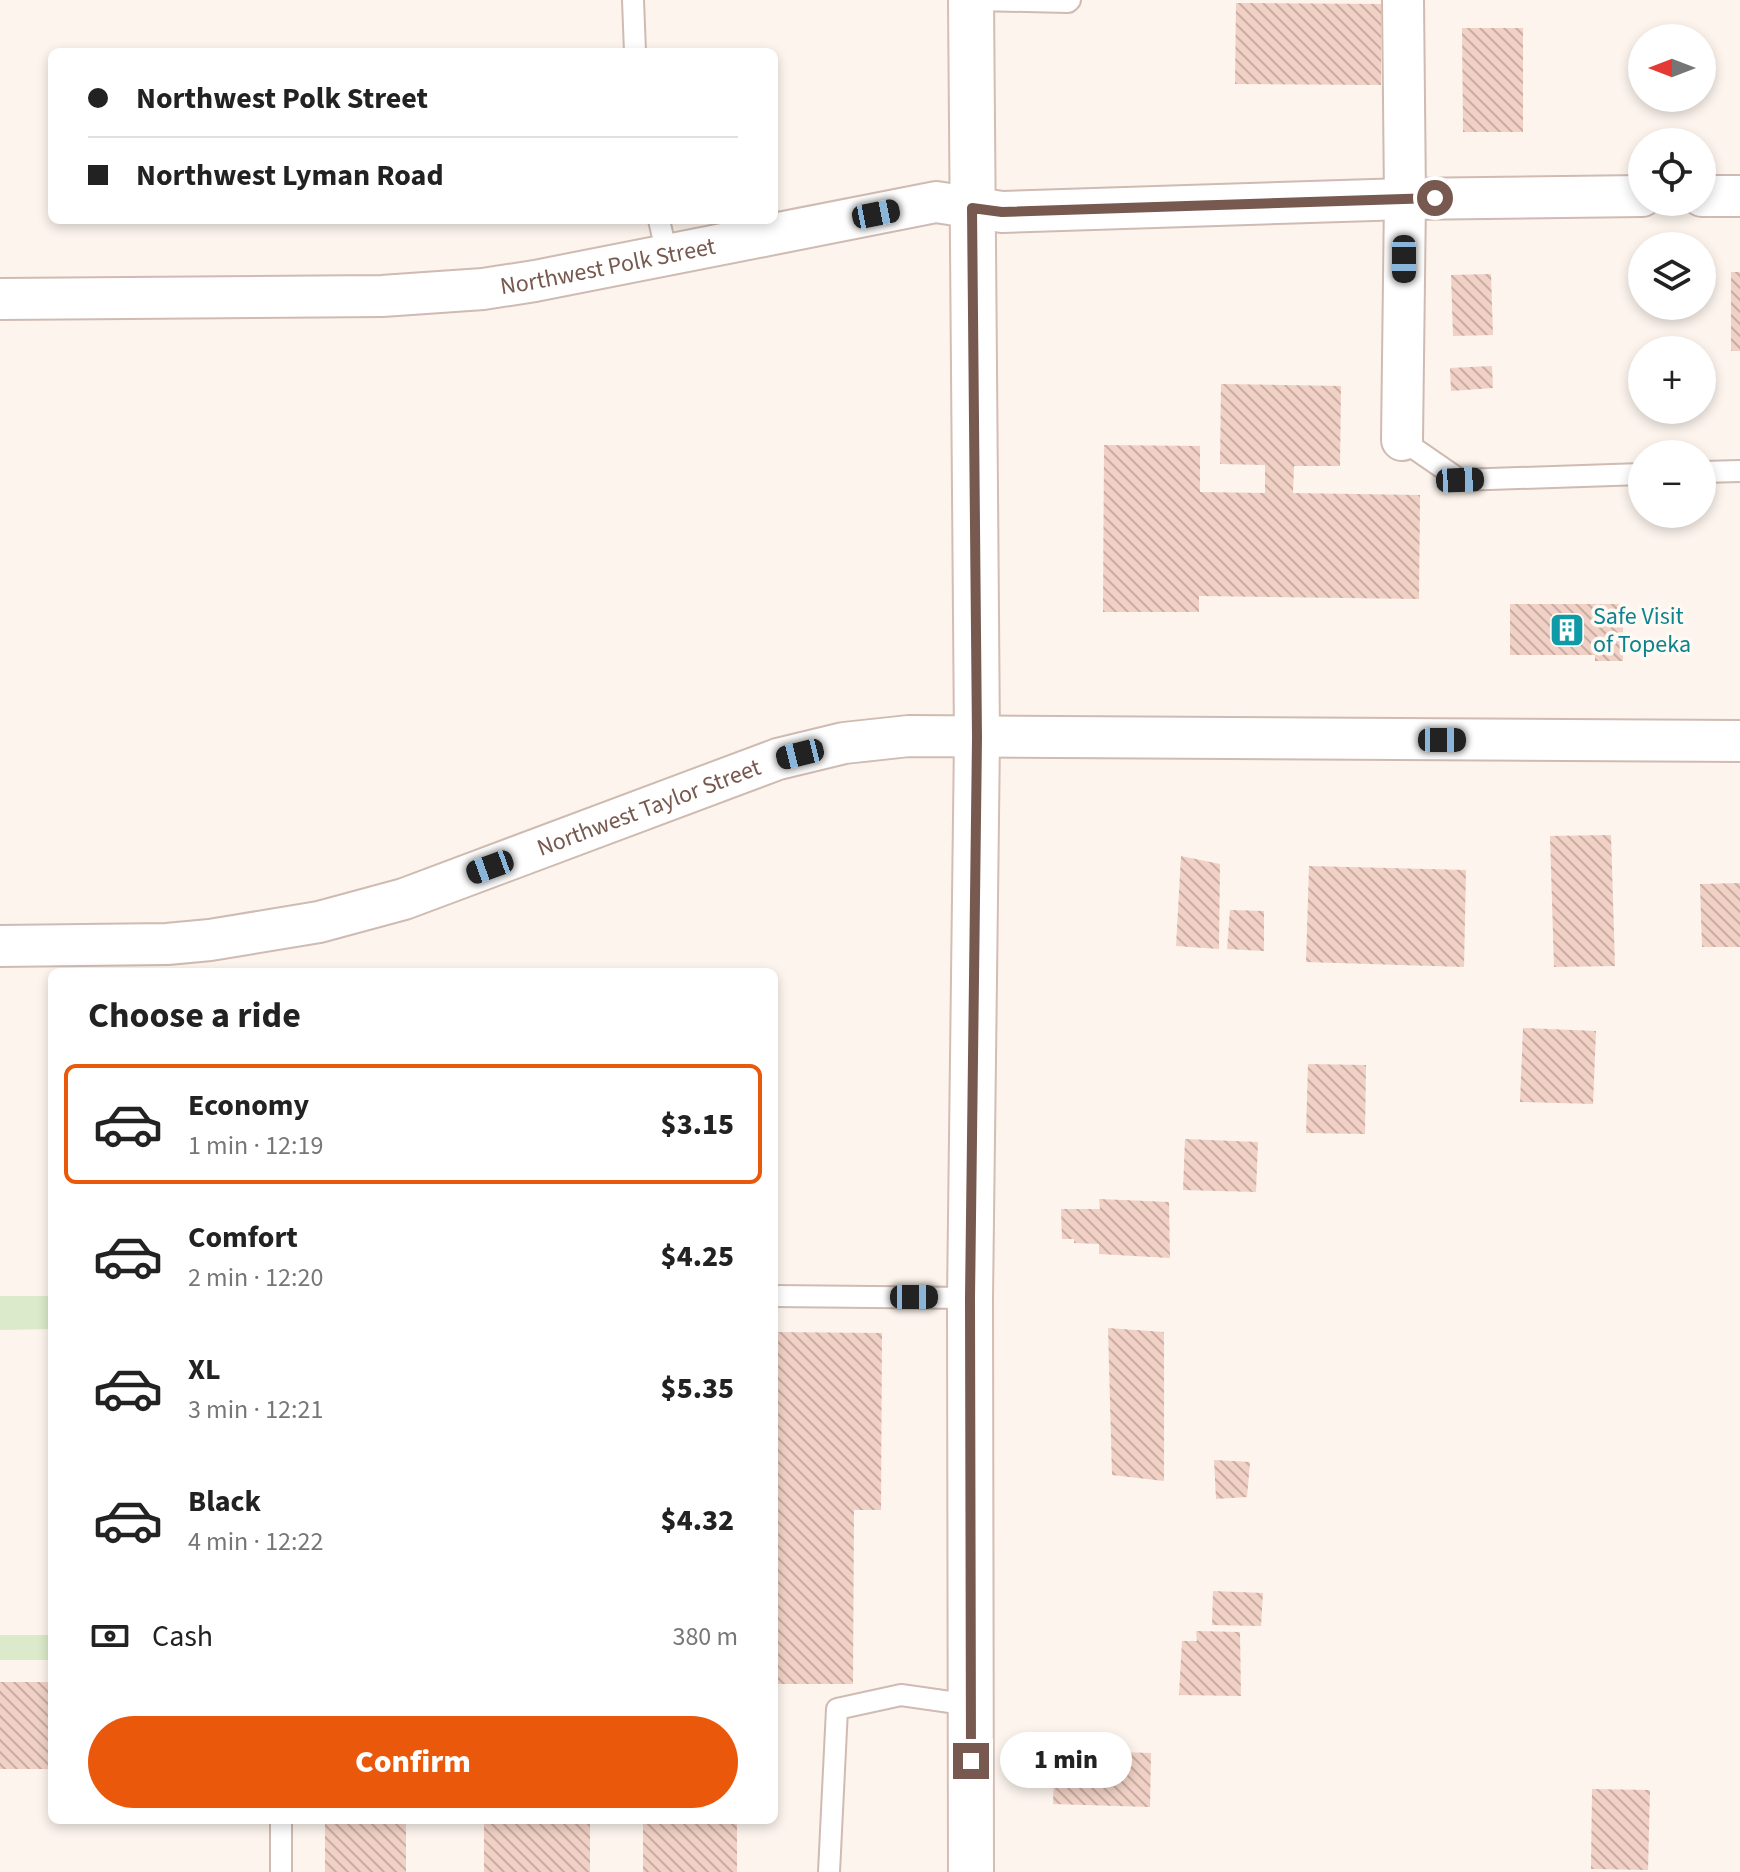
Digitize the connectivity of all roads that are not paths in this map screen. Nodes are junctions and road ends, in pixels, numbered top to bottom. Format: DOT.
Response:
graph roads {
  1 [pos="633,0"];
  2 [pos="974,0"];
  3 [pos="1070,0"];
  4 [pos="1403,0"];
  5 [pos="635,48"];
  6 [pos="1628,196"];
  7 [pos="1716,196"];
  8 [pos="1740,196"];
  9 [pos="1405,199"];
  10 [pos="972,208"];
  11 [pos="778,223"];
  12 [pos="769,224"];
  13 [pos="663,238"];
  14 [pos="0,299"];
  15 [pos="1402,440"];
  16 [pos="1740,471"];
  17 [pos="1716,472"];
  18 [pos="1628,474"];
  19 [pos="977,738"];
  20 [pos="1740,741"];
  21 [pos="0,946"];
  22 [pos="778,1296"];
  23 [pos="970,1298"];
  24 [pos="971,1705"];
  25 [pos="281,1824"];
  26 [pos="281,1872"];
  27 [pos="829,1872"];
  28 [pos="971,1872"];
  1 -- 5 [label="lane"];
  2 -- 3 [label="lane"];
  2 -- 10 [label="street"];
  4 -- 9 [label="street"];
  6 -- 9 [label="street, Northwest Polk Street"];
  7 -- 8 [label="street"];
  9 -- 10 [label="street, Northwest Polk Street"];
  9 -- 15 [label="street"];
  10 -- 11 [label="street, Northwest Polk Street"];
  10 -- 19 [label="street"];
  12 -- 13 [label="street, Northwest Polk Street"];
  13 -- 14 [label="street, Northwest Polk Street"];
  15 -- 18 [label="lane"];
  16 -- 17 [label="lane"];
  19 -- 20 [label="street, Northwest Taylor Street"];
  19 -- 21 [label="street, Northwest Taylor Street"];
  19 -- 23 [label="street"];
  22 -- 23 [label="lane"];
  23 -- 24 [label="street"];
  24 -- 27 [label="lane"];
  24 -- 28 [label="street"];
  25 -- 26 [label="lane"];
}
